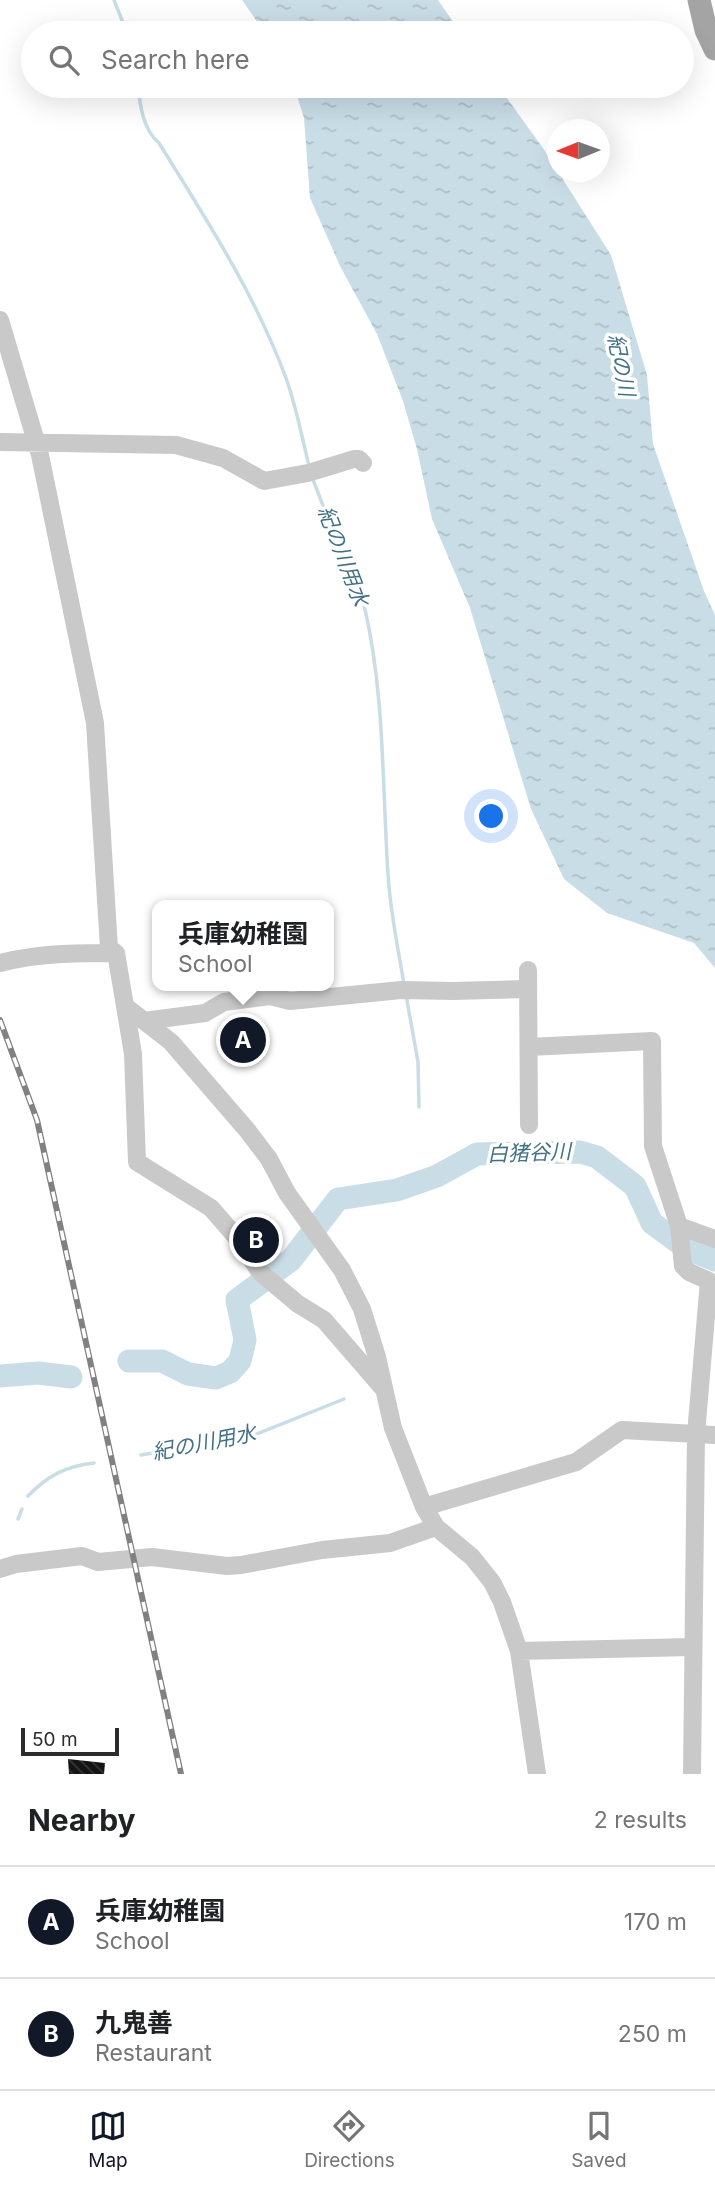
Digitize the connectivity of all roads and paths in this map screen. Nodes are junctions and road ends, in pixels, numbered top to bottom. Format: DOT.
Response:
graph roads {
  1 [pos="699,0"];
  2 [pos="715,48"];
  3 [pos="0,320"];
  4 [pos="35,441"];
  5 [pos="0,442"];
  6 [pos="363,463"];
  7 [pos="116,953"];
  8 [pos="0,962"];
  9 [pos="528,970"];
  10 [pos="528,989"];
  11 [pos="125,1006"];
  12 [pos="144,1021"];
  13 [pos="529,1047"];
  14 [pos="529,1125"];
  15 [pos="680,1239"];
  16 [pos="715,1239"];
  17 [pos="712,1282"];
  18 [pos="383,1389"];
  19 [pos="696,1434"];
  20 [pos="715,1435"];
  21 [pos="424,1507"];
  22 [pos="436,1527"];
  23 [pos="0,1569"];
  24 [pos="692,1647"];
  25 [pos="519,1651"];
  26 [pos="537,1774"];
  27 [pos="692,1774"];
  1 -- 2 [label="main road"];
  3 -- 4 [label="street"];
  4 -- 5 [label="street"];
  4 -- 6 [label="street"];
  4 -- 7 [label="street"];
  7 -- 8 [label="street"];
  7 -- 11 [label="street"];
  9 -- 10 [label="street"];
  10 -- 12 [label="street"];
  10 -- 13 [label="street"];
  11 -- 12 [label="street"];
  11 -- 18 [label="street"];
  12 -- 18 [label="street"];
  13 -- 14 [label="street"];
  13 -- 15 [label="street"];
  15 -- 16 [label="street"];
  15 -- 17 [label="street"];
  17 -- 19 [label="street"];
  18 -- 21 [label="street"];
  19 -- 20 [label="street"];
  19 -- 21 [label="street"];
  19 -- 24 [label="street"];
  21 -- 22 [label="street"];
  22 -- 23 [label="street"];
  22 -- 25 [label="street"];
  24 -- 25 [label="street"];
  24 -- 27 [label="street"];
  25 -- 26 [label="street"];
}
